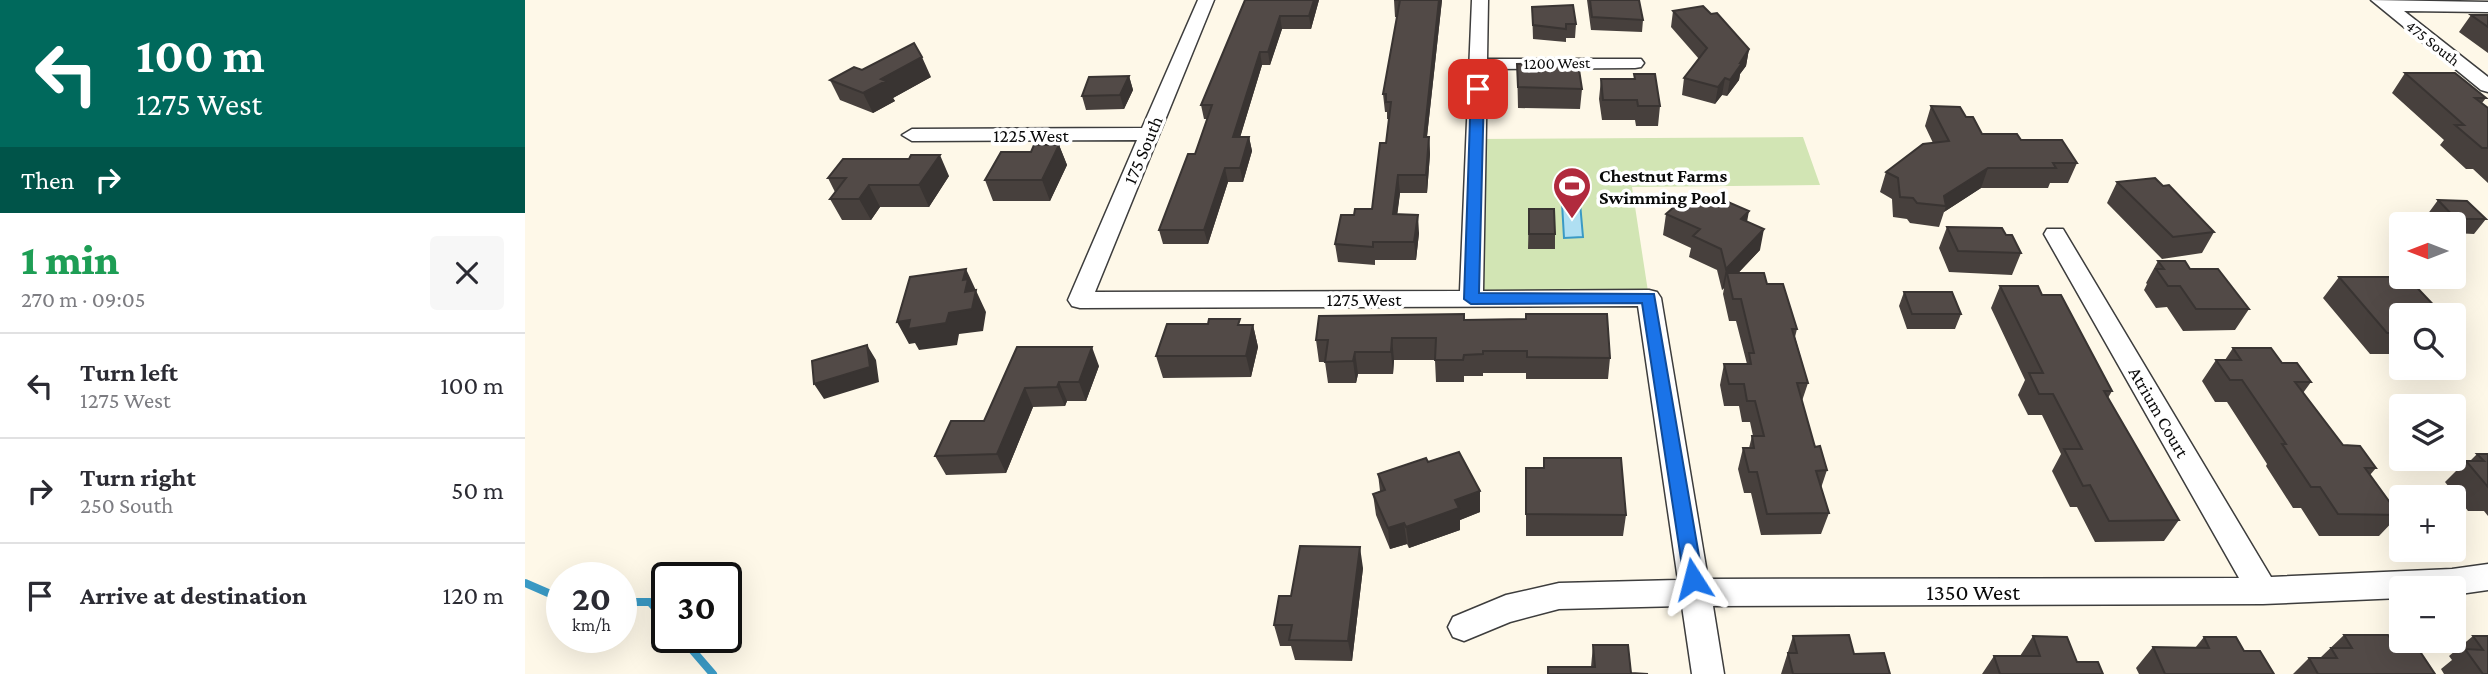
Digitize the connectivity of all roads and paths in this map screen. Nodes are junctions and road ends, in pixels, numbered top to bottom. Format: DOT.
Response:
graph roads {
  1 [pos="1206,0"];
  2 [pos="1480,0"];
  3 [pos="2383,3"];
  4 [pos="2488,7"];
  5 [pos="1635,62"];
  6 [pos="1478,64"];
  7 [pos="2488,86"];
  8 [pos="1149,134"];
  9 [pos="912,135"];
  10 [pos="2055,234"];
  11 [pos="1471,299"];
  12 [pos="1080,300"];
  13 [pos="2488,577"];
  14 [pos="2263,591"];
  15 [pos="1696,593"];
  16 [pos="1464,627"];
  17 [pos="1708,674"];
  1 -- 8 [label="street, 175 South"];
  2 -- 6 [label="street"];
  3 -- 4 [label="street"];
  3 -- 7 [label="street, 475 South"];
  5 -- 6 [label="street, 1200 West"];
  6 -- 11 [label="street"];
  8 -- 9 [label="street, 1225 West"];
  8 -- 12 [label="street, 175 South"];
  10 -- 14 [label="street, Atrium Court"];
  11 -- 12 [label="street, 1275 West"];
  11 -- 15 [label="street, 1275 West"];
  13 -- 14 [label="street, 1350 West"];
  14 -- 15 [label="street, 1350 West"];
  15 -- 16 [label="street, 1350 West"];
  15 -- 17 [label="street"];
}
